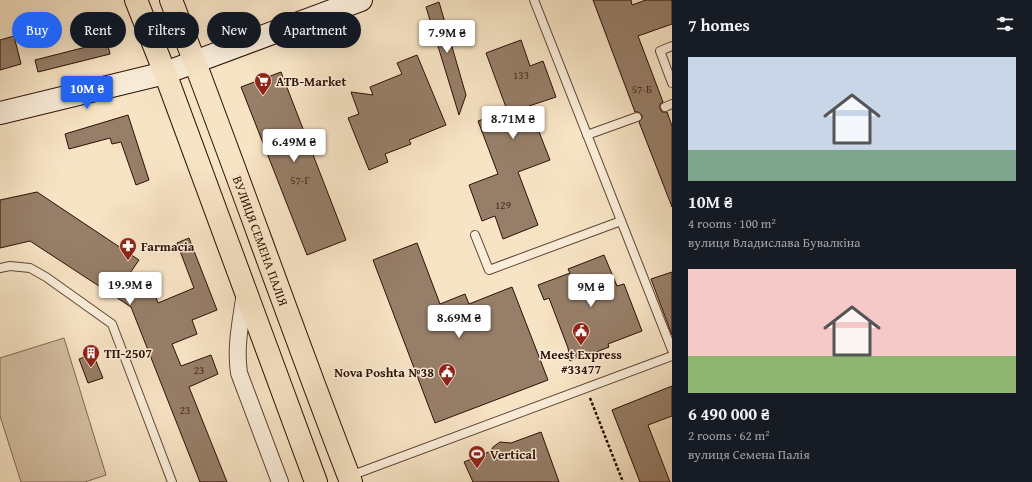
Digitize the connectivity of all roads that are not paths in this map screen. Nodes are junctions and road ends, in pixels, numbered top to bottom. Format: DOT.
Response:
graph roads {
  1 [pos="136,0"];
  2 [pos="171,0"];
  3 [pos="361,0"];
  4 [pos="534,0"];
  5 [pos="672,46"];
  6 [pos="196,62"];
  7 [pos="165,73"];
  8 [pos="672,83"];
  9 [pos="0,113"];
  10 [pos="637,117"];
  11 [pos="587,136"];
  12 [pos="621,221"];
  13 [pos="475,235"];
  14 [pos="0,268"];
  15 [pos="246,290"];
  16 [pos="672,350"];
  17 [pos="672,356"];
  18 [pos="350,479"];
  19 [pos="172,482"];
  20 [pos="280,482"];
  21 [pos="316,482"];
  1 -- 7 [label="main road"];
  2 -- 6 [label="main road, ВУЛИЦЯ СЕМЕНА ПАЛІЯ"];
  3 -- 6 [label="street"];
  4 -- 11 [label="lane"];
  5 -- 8 [label="lane"];
  6 -- 7 [label="street"];
  6 -- 18 [label="main road, ВУЛИЦЯ СЕМЕНА ПАЛІЯ"];
  7 -- 9 [label="street"];
  7 -- 15 [label="main road"];
  10 -- 11 [label="lane"];
  11 -- 12 [label="lane"];
  12 -- 13 [label="lane"];
  12 -- 16 [label="lane"];
  14 -- 19 [label="lane"];
  15 -- 20 [label="street"];
  15 -- 21 [label="main road"];
  17 -- 18 [label="lane"];
}
